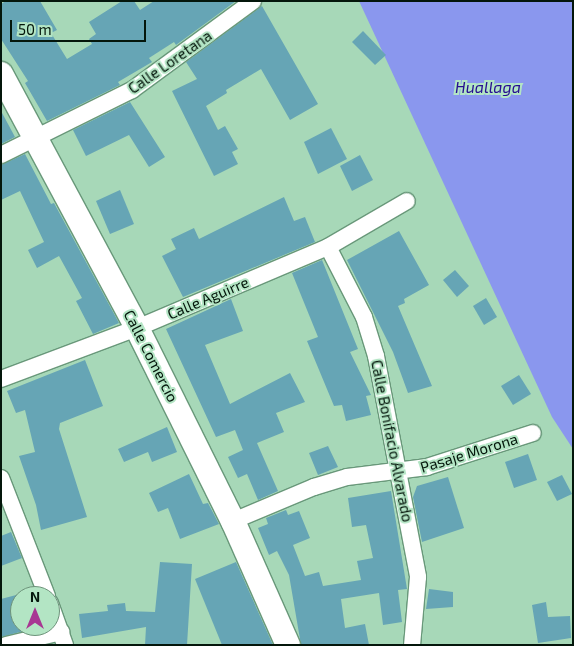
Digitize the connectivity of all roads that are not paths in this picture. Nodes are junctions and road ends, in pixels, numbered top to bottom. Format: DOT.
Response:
graph roads {
  1 [pos="253,1"];
  2 [pos="1,74"];
  3 [pos="34,139"];
  4 [pos="1,155"];
  5 [pos="407,200"];
  6 [pos="328,247"];
  7 [pos="137,328"];
  8 [pos="1,379"];
  9 [pos="533,433"];
  10 [pos="399,472"];
  11 [pos="1,478"];
  12 [pos="233,521"];
  13 [pos="43,586"];
  14 [pos="63,638"];
  15 [pos="6,645"];
  16 [pos="288,645"];
  17 [pos="412,645"];
  1 -- 3 [label="street, Calle Loretana"];
  2 -- 3 [label="street, Calle Comercio"];
  3 -- 4 [label="street, Calle Loretana"];
  3 -- 7 [label="street, Calle Comercio"];
  5 -- 6 [label="street, Calle Aguirre"];
  6 -- 7 [label="street, Calle Aguirre"];
  6 -- 10 [label="street, Calle Bonifacio Alvarado"];
  7 -- 8 [label="street, Calle Aguirre"];
  7 -- 12 [label="street, Calle Comercio"];
  9 -- 10 [label="street, Pasaje Morona"];
  10 -- 12 [label="street, Pasaje Morona"];
  10 -- 17 [label="street, Calle Bonifacio Alvarado"];
  11 -- 13 [label="street"];
  12 -- 16 [label="street, Calle Comercio"];
  14 -- 15 [label="street"];
}
